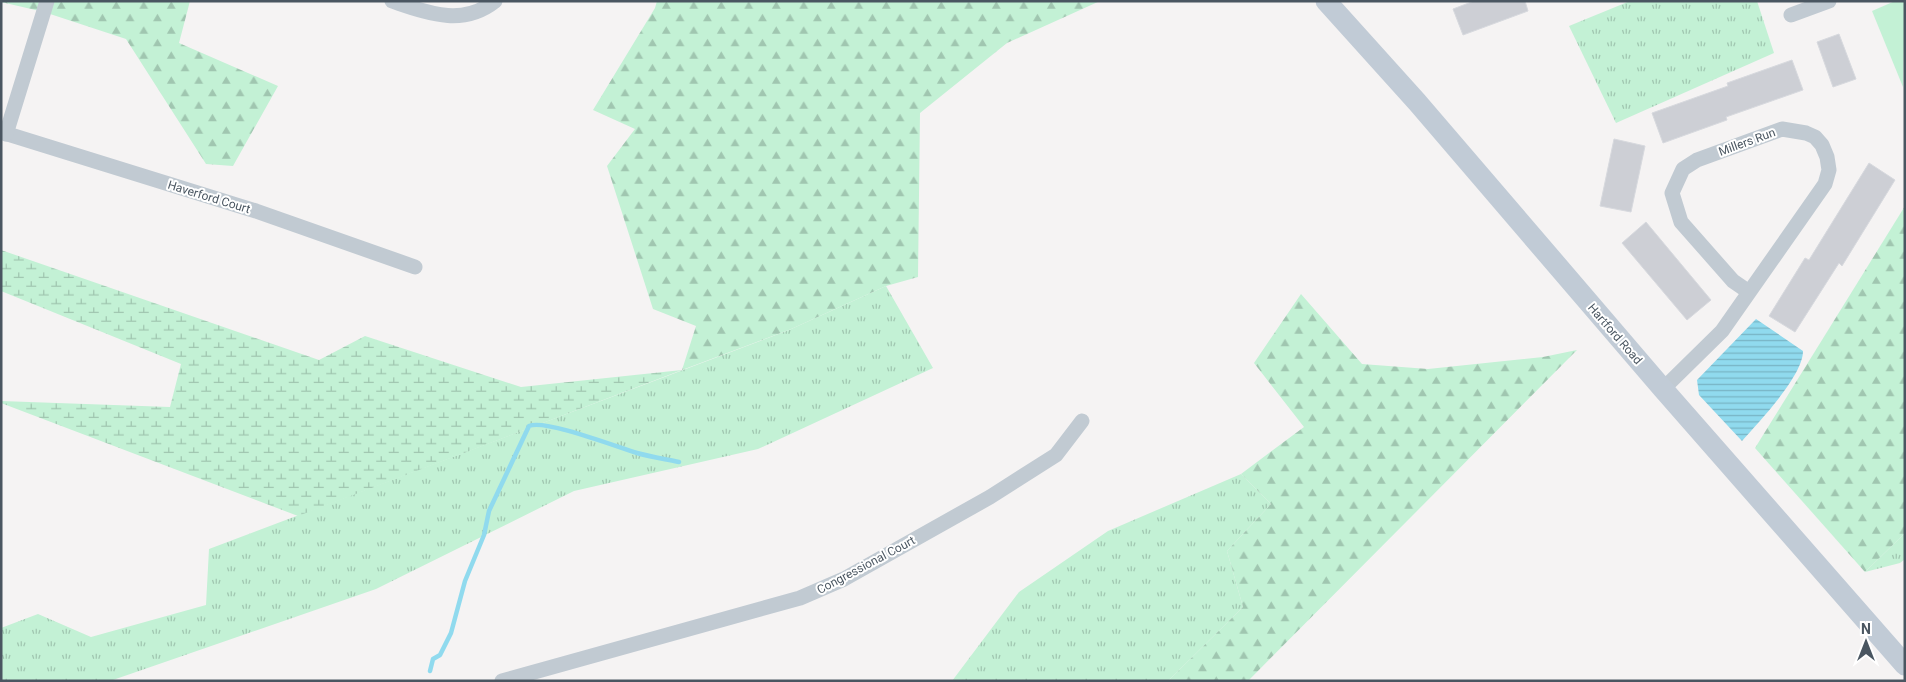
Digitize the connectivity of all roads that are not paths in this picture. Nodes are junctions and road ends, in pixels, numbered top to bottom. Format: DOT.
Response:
graph roads {
  1 [pos="47,1"];
  2 [pos="392,1"];
  3 [pos="494,1"];
  4 [pos="1326,1"];
  5 [pos="1828,1"];
  6 [pos="1791,15"];
  7 [pos="4,133"];
  8 [pos="415,267"];
  9 [pos="1749,292"];
  10 [pos="1663,389"];
  11 [pos="1082,421"];
  12 [pos="1905,665"];
  13 [pos="502,681"];
  1 -- 7 [label="street"];
  2 -- 3 [label="street"];
  4 -- 10 [label="main road, Hartford Road"];
  5 -- 6 [label="street"];
  7 -- 8 [label="street, Haverford Court"];
  9 -- 9 [label="street, Millers Run"];
  9 -- 10 [label="street, Millers Run"];
  10 -- 12 [label="main road, Hartford Road"];
  11 -- 13 [label="street, Congressional Court"];
}
